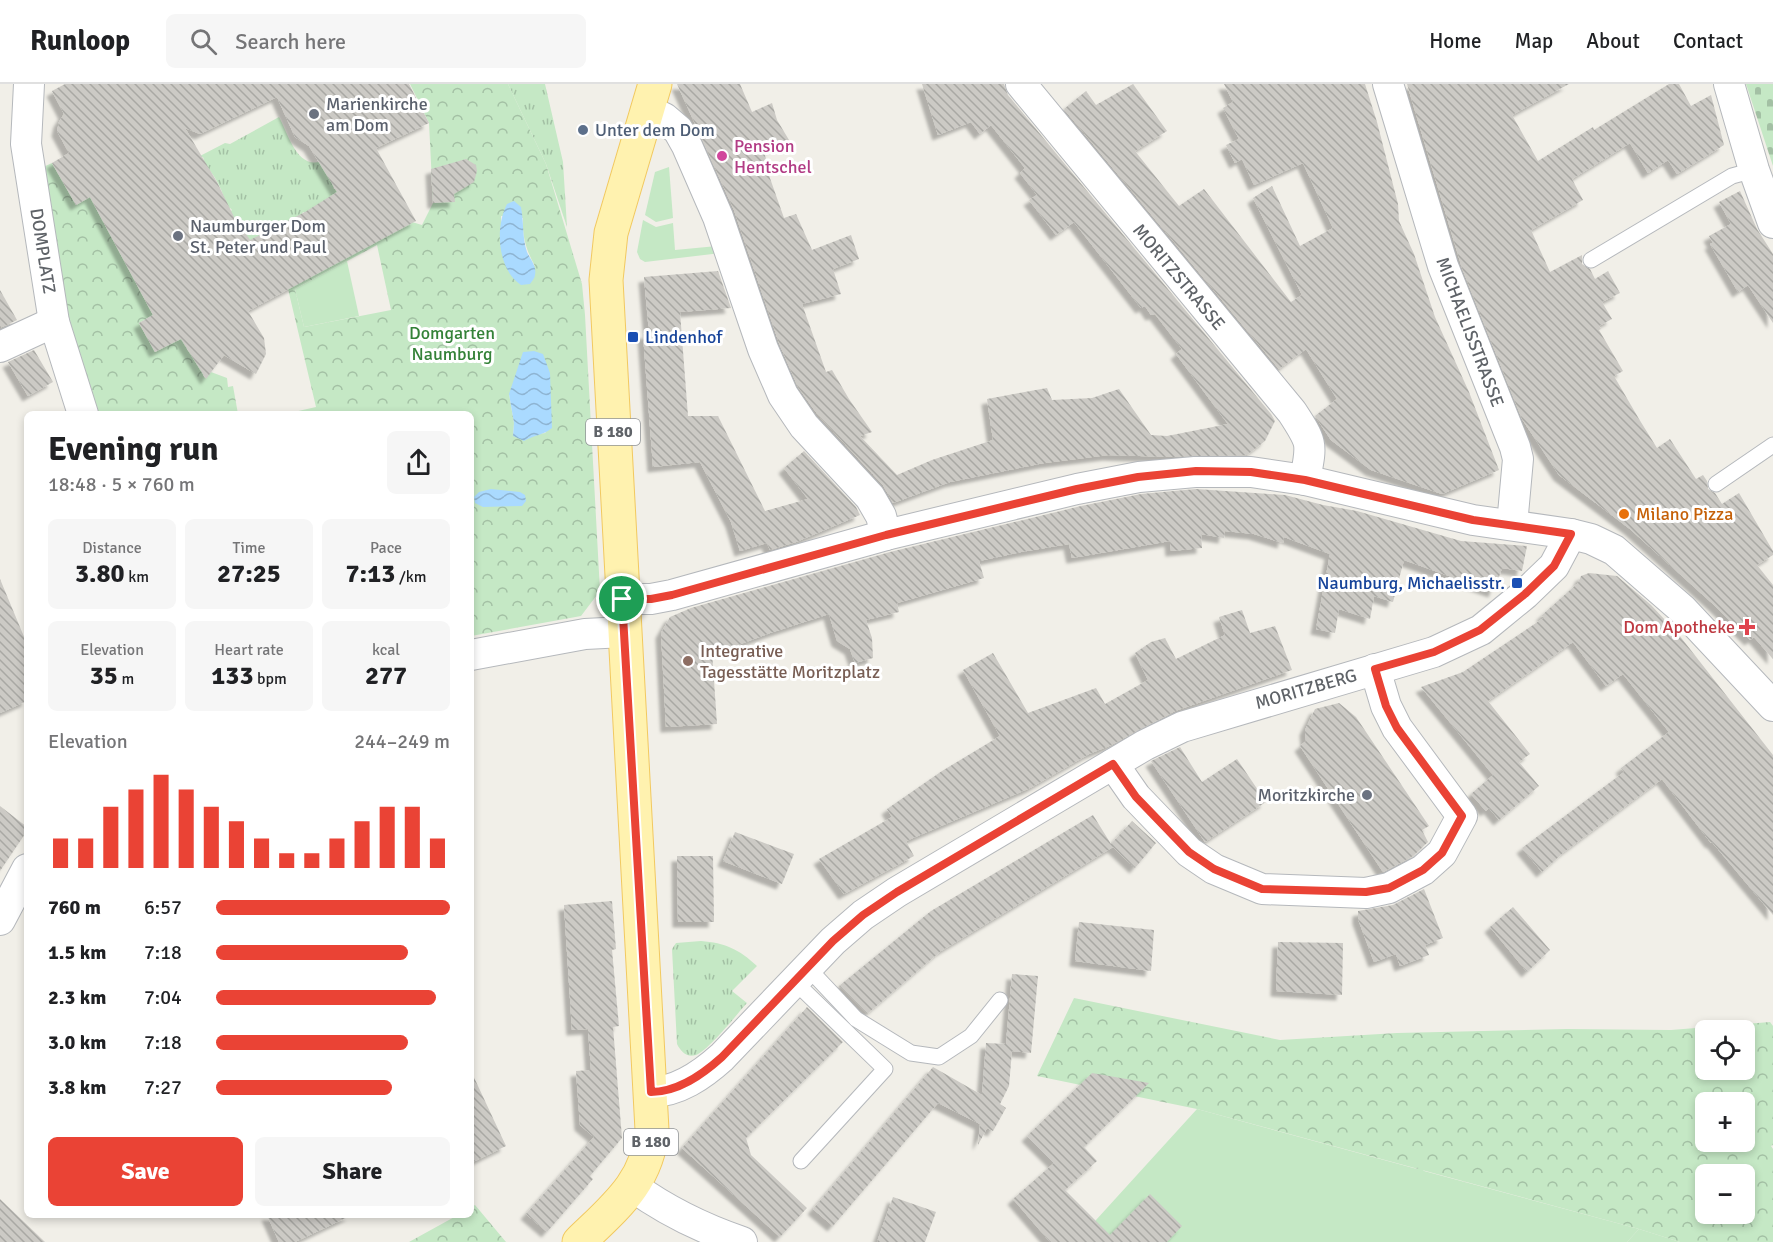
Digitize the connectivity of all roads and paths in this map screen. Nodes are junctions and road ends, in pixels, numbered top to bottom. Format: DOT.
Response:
graph roads {
  1 [pos="29,84"];
  2 [pos="1022,84"];
  3 [pos="1388,84"];
  4 [pos="1729,84"];
  5 [pos="651,97"];
  6 [pos="1754,170"];
  7 [pos="1773,223"];
  8 [pos="1591,260"];
  9 [pos="54,322"];
  10 [pos="0,347"];
  11 [pos="82,411"];
  12 [pos="1773,446"];
  13 [pos="1305,480"];
  14 [pos="1716,484"];
  15 [pos="1512,525"];
  16 [pos="1571,534"];
  17 [pos="886,535"];
  18 [pos="622,599"];
  19 [pos="624,632"];
  20 [pos="474,653"];
  21 [pos="1375,669"];
  22 [pos="1773,706"];
  23 [pos="1113,764"];
  24 [pos="24,875"];
  25 [pos="0,920"];
  26 [pos="800,974"];
  27 [pos="1000,1000"];
  28 [pos="651,1092"];
  29 [pos="801,1161"];
  30 [pos="632,1186"];
  31 [pos="579,1242"];
  32 [pos="742,1242"];
  1 -- 9 [label="street, DOMPLATZ"];
  2 -- 13 [label="street, MORITZSTRASSE"];
  3 -- 15 [label="street, MICHAELISSTRASSE"];
  4 -- 6 [label="street"];
  5 -- 17 [label="street"];
  5 -- 18 [label="main road, B 180"];
  6 -- 7 [label="street"];
  6 -- 8 [label="lane"];
  9 -- 10 [label="street"];
  9 -- 11 [label="street, DOMPLATZ"];
  12 -- 14 [label="lane"];
  13 -- 15 [label="street"];
  13 -- 17 [label="street"];
  15 -- 16 [label="street"];
  16 -- 21 [label="street"];
  16 -- 22 [label="street"];
  17 -- 18 [label="street"];
  18 -- 19 [label="main road, B 180"];
  19 -- 20 [label="street"];
  19 -- 28 [label="main road, B 180"];
  21 -- 23 [label="street, MORITZBERG"];
  21 -- 23 [label="street, MORITZBERG"];
  23 -- 26 [label="street, MORITZBERG"];
  24 -- 25 [label="street"];
  26 -- 27 [label="lane"];
  26 -- 28 [label="street, MORITZBERG"];
  26 -- 29 [label="lane"];
  28 -- 30 [label="main road, B 180"];
  30 -- 31 [label="main road, B 180"];
  30 -- 32 [label="street"];
}
